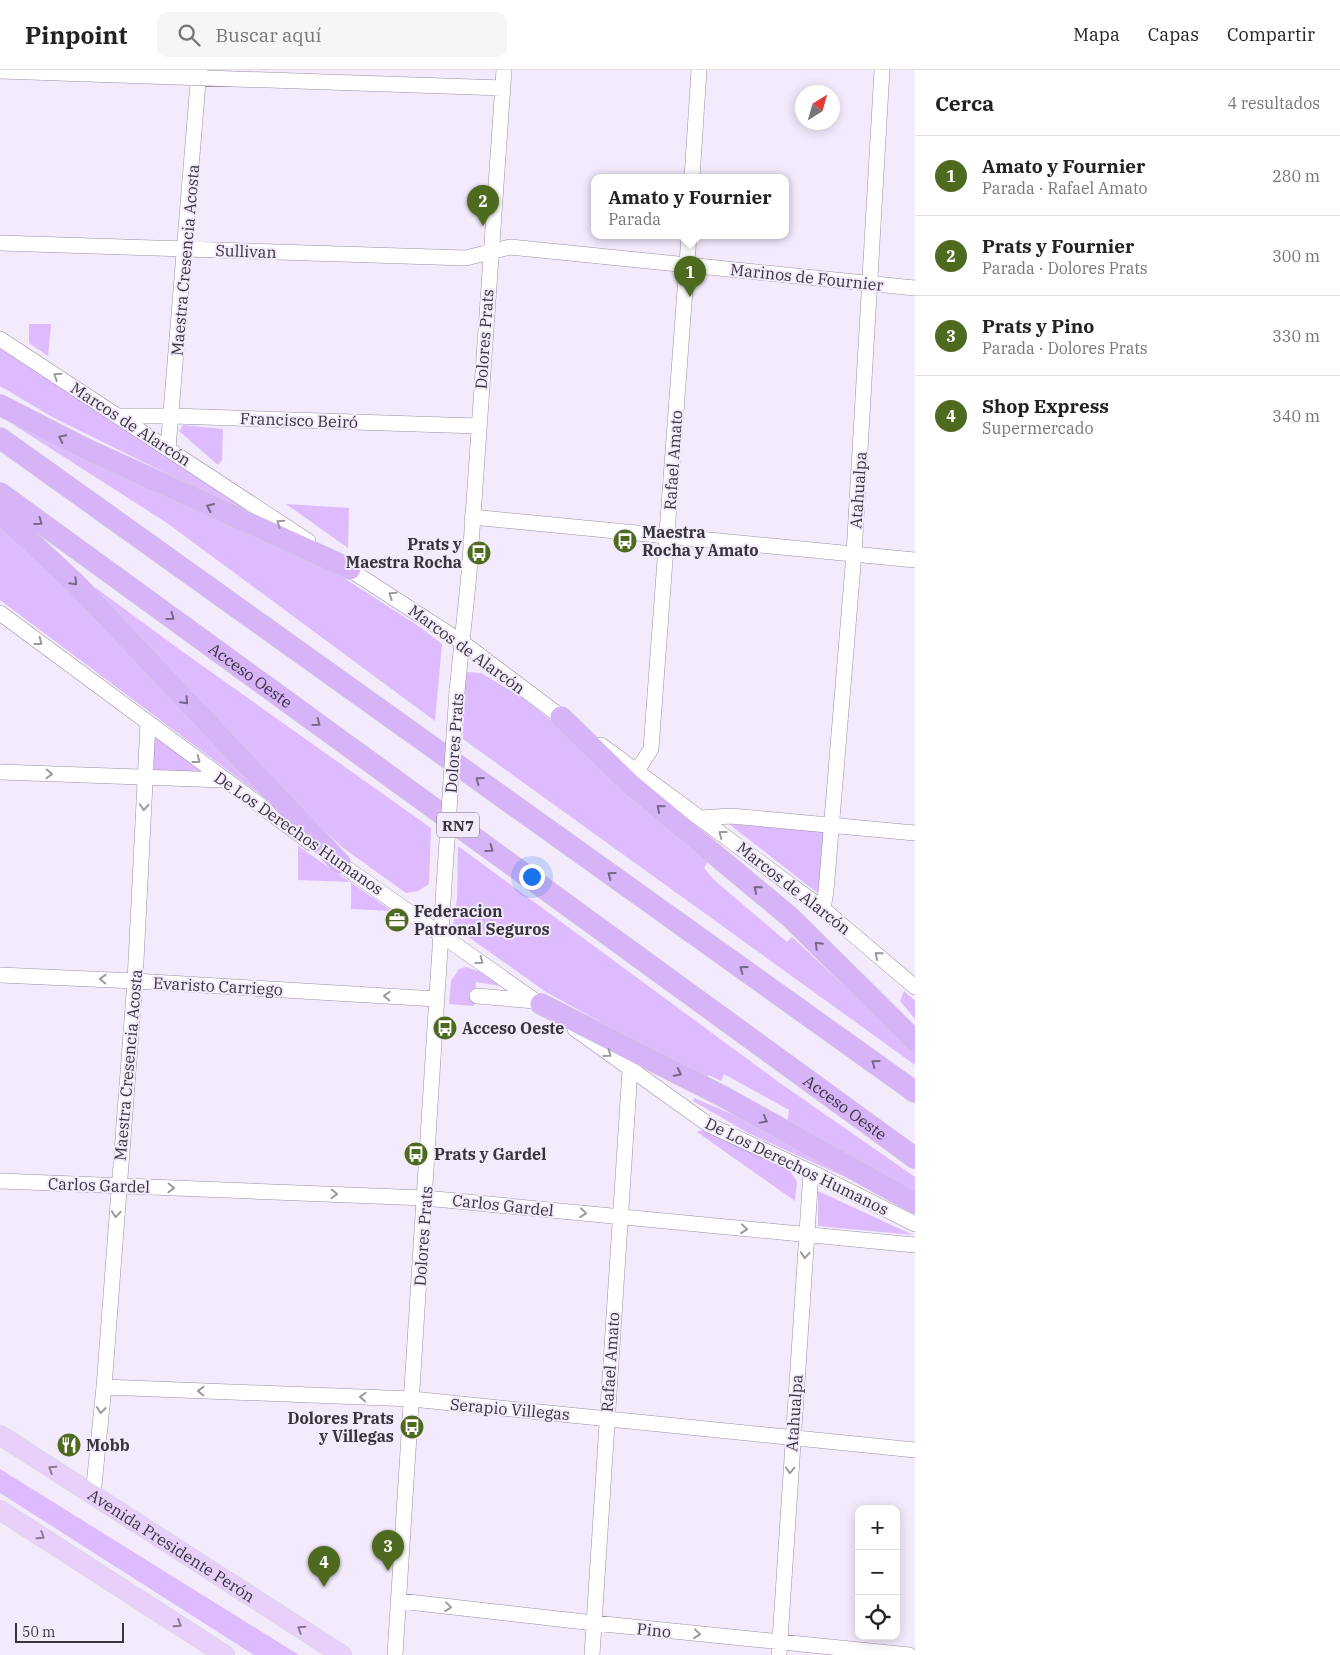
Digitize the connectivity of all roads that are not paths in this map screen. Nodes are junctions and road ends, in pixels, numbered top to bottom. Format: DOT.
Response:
graph roads {
  1 [pos="504,70"];
  2 [pos="699,70"];
  3 [pos="882,70"];
  4 [pos="0,71"];
  5 [pos="199,73"];
  6 [pos="503,88"];
  7 [pos="692,174"];
  8 [pos="689,239"];
  9 [pos="0,243"];
  10 [pos="186,249"];
  11 [pos="490,252"];
  12 [pos="687,265"];
  13 [pos="871,284"];
  14 [pos="915,288"];
  15 [pos="0,339"];
  16 [pos="0,405"];
  17 [pos="120,416"];
  18 [pos="172,416"];
  19 [pos="478,426"];
  20 [pos="0,438"];
  21 [pos="168,449"];
  22 [pos="0,493"];
  23 [pos="0,513"];
  24 [pos="472,517"];
  25 [pos="668,535"];
  26 [pos="854,554"];
  27 [pos="915,560"];
  28 [pos="350,569"];
  29 [pos="0,612"];
  30 [pos="463,643"];
  31 [pos="561,717"];
  32 [pos="148,723"];
  33 [pos="637,771"];
  34 [pos="0,772"];
  35 [pos="146,778"];
  36 [pos="224,780"];
  37 [pos="701,818"];
  38 [pos="831,824"];
  39 [pos="915,833"];
  40 [pos="340,863"];
  41 [pos="823,908"];
  42 [pos="441,932"];
  43 [pos="0,975"];
  44 [pos="135,981"];
  45 [pos="915,987"];
  46 [pos="477,996"];
  47 [pos="436,999"];
  48 [pos="538,1002"];
  49 [pos="915,1041"];
  50 [pos="630,1070"];
  51 [pos="915,1092"];
  52 [pos="915,1158"];
  53 [pos="811,1172"];
  54 [pos="0,1181"];
  55 [pos="118,1186"];
  56 [pos="425,1198"];
  57 [pos="915,1203"];
  58 [pos="621,1217"];
  59 [pos="915,1224"];
  60 [pos="806,1235"];
  61 [pos="915,1245"];
  62 [pos="104,1387"];
  63 [pos="412,1399"];
  64 [pos="606,1418"];
  65 [pos="0,1435"];
  66 [pos="792,1438"];
  67 [pos="915,1450"];
  68 [pos="93,1495"];
  69 [pos="0,1510"];
  70 [pos="400,1601"];
  71 [pos="594,1624"];
  72 [pos="779,1649"];
  73 [pos="226,1655"];
  74 [pos="342,1655"];
  75 [pos="395,1655"];
  76 [pos="592,1655"];
  77 [pos="909,1655"];
  1 -- 6 [label="street, Dolores Prats"];
  2 -- 7 [label="street"];
  3 -- 13 [label="street, Atahualpa"];
  4 -- 5 [label="street"];
  5 -- 6 [label="street"];
  5 -- 10 [label="street, Maestra Cresencia Acosta"];
  6 -- 11 [label="street, Dolores Prats"];
  8 -- 12 [label="street, Rafael Amato"];
  9 -- 10 [label="street, Sullivan"];
  10 -- 11 [label="street, Sullivan"];
  10 -- 18 [label="street, Maestra Cresencia Acosta"];
  11 -- 12 [label="street, Marinos de Fournier"];
  11 -- 19 [label="street, Dolores Prats"];
  12 -- 13 [label="street, Marinos de Fournier"];
  12 -- 25 [label="street, Rafael Amato"];
  13 -- 14 [label="street, Marinos de Fournier"];
  13 -- 26 [label="street, Atahualpa"];
  17 -- 15 [label="street, Marcos de Alarcón, one-way"];
  28 -- 16 [label="highway, one-way"];
  17 -- 18 [label="street, Francisco Beiró"];
  17 -- 21 [label="street, Marcos de Alarcón"];
  18 -- 19 [label="street, Francisco Beiró"];
  18 -- 21 [label="street, Maestra Cresencia Acosta"];
  19 -- 24 [label="street, Dolores Prats"];
  51 -- 20 [label="highway, one-way"];
  28 -- 21 [label="street, Marcos de Alarcón, one-way"];
  22 -- 52 [label="highway, Acceso Oeste / RN7, one-way"];
  23 -- 40 [label="highway, one-way"];
  24 -- 25 [label="street"];
  24 -- 30 [label="street, Dolores Prats"];
  25 -- 26 [label="street"];
  25 -- 33 [label="street, Rafael Amato"];
  26 -- 27 [label="street"];
  26 -- 38 [label="street, Atahualpa"];
  30 -- 28 [label="street, Marcos de Alarcón, one-way"];
  29 -- 32 [label="street, De Los Derechos Humanos, one-way"];
  30 -- 31 [label="street, Marcos de Alarcón"];
  30 -- 42 [label="street, Dolores Prats, bridge"];
  31 -- 33 [label="street, Marcos de Alarcón"];
  49 -- 31 [label="highway, one-way"];
  32 -- 35 [label="street, Maestra Cresencia Acosta"];
  32 -- 36 [label="street, De Los Derechos Humanos, one-way"];
  33 -- 37 [label="street, Marcos de Alarcón"];
  34 -- 35 [label="street, one-way"];
  35 -- 36 [label="street"];
  35 -- 44 [label="street, Maestra Cresencia Acosta, one-way"];
  36 -- 40 [label="street, De Los Derechos Humanos"];
  37 -- 38 [label="street"];
  41 -- 37 [label="street, Marcos de Alarcón, one-way"];
  38 -- 39 [label="street"];
  38 -- 41 [label="street, Atahualpa"];
  40 -- 42 [label="street, De Los Derechos Humanos"];
  45 -- 41 [label="street, Marcos de Alarcón, one-way"];
  42 -- 47 [label="street, Dolores Prats"];
  42 -- 48 [label="street, De Los Derechos Humanos, one-way"];
  44 -- 43 [label="street, Evaristo Carriego, one-way"];
  47 -- 44 [label="street, Evaristo Carriego, one-way"];
  44 -- 55 [label="street, Maestra Cresencia Acosta"];
  46 -- 48 [label="street"];
  47 -- 56 [label="street, Dolores Prats"];
  48 -- 50 [label="street, De Los Derechos Humanos, one-way"];
  48 -- 57 [label="highway, one-way"];
  50 -- 53 [label="street, De Los Derechos Humanos"];
  50 -- 58 [label="street, Rafael Amato"];
  53 -- 59 [label="street, De Los Derechos Humanos"];
  53 -- 60 [label="street, Atahualpa"];
  54 -- 55 [label="street, Carlos Gardel"];
  55 -- 56 [label="street, Carlos Gardel, one-way"];
  55 -- 62 [label="street, Maestra Cresencia Acosta, one-way"];
  56 -- 58 [label="street, Carlos Gardel, one-way"];
  56 -- 63 [label="street, Dolores Prats"];
  58 -- 60 [label="street, Carlos Gardel, one-way"];
  58 -- 64 [label="street, Rafael Amato"];
  60 -- 61 [label="street, Carlos Gardel"];
  60 -- 66 [label="street, Atahualpa, one-way"];
  63 -- 62 [label="street, Serapio Villegas, one-way"];
  62 -- 68 [label="street, Maestra Cresencia Acosta, one-way"];
  63 -- 64 [label="street, Serapio Villegas"];
  63 -- 70 [label="street, Dolores Prats"];
  64 -- 66 [label="street, Serapio Villegas"];
  64 -- 71 [label="street, Rafael Amato"];
  68 -- 65 [label="main road, Avenida Presidente Perón, one-way"];
  66 -- 67 [label="street, Serapio Villegas"];
  66 -- 72 [label="street, Atahualpa, one-way"];
  74 -- 68 [label="main road, Avenida Presidente Perón, one-way"];
  69 -- 73 [label="main road, one-way"];
  70 -- 71 [label="street, Pino, one-way"];
  70 -- 75 [label="street, Dolores Prats"];
  71 -- 72 [label="street, Pino, one-way"];
  71 -- 76 [label="street, Rafael Amato"];
  72 -- 77 [label="street, Pino"];
}
